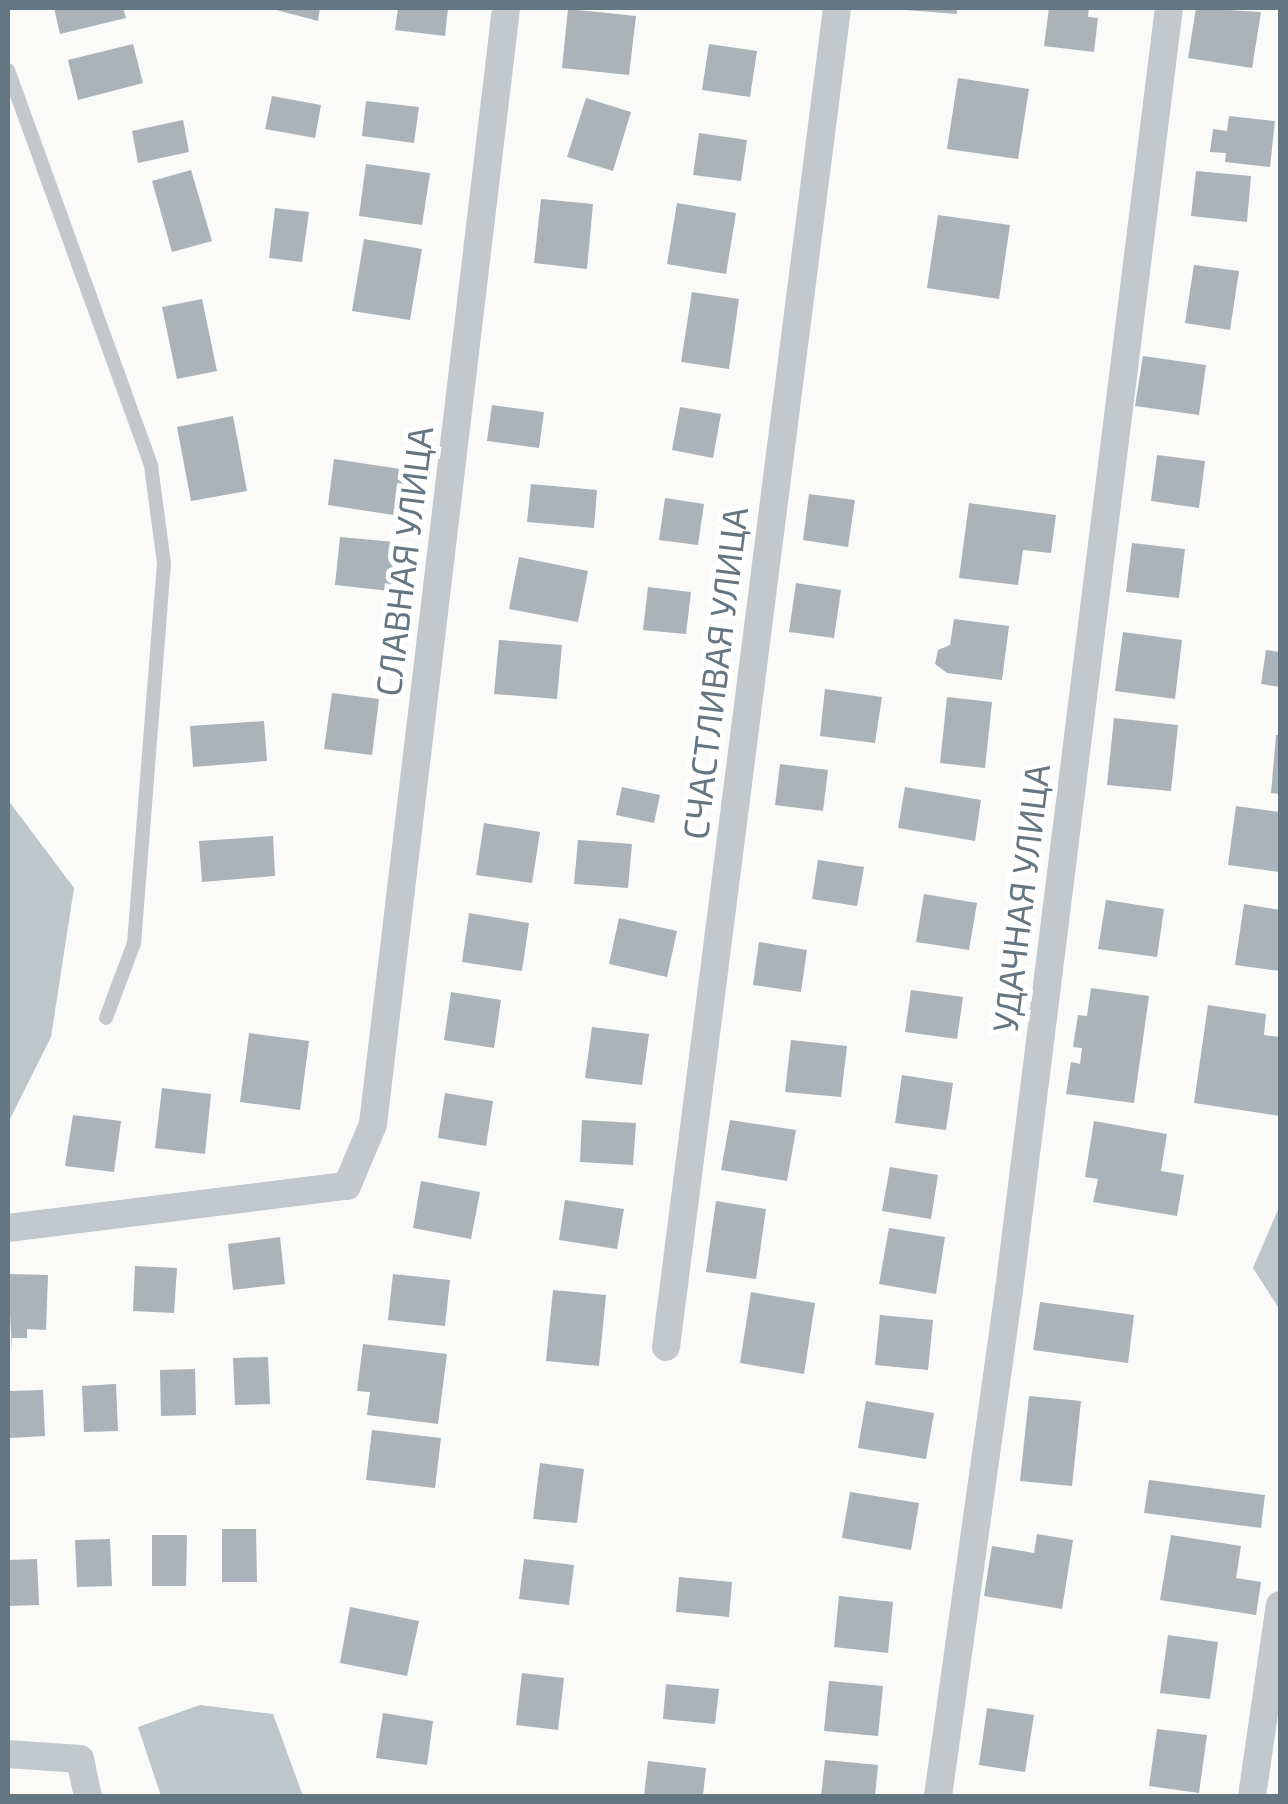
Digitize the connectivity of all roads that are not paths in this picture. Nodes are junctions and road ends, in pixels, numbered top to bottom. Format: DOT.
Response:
graph roads {
  1 [pos="506,8"];
  2 [pos="837,8"];
  3 [pos="1169,8"];
  4 [pos="8,70"];
  5 [pos="106,1018"];
  6 [pos="8,1228"];
  7 [pos="666,1348"];
  8 [pos="1280,1605"];
  9 [pos="8,1754"];
  10 [pos="88,1796"];
  11 [pos="938,1796"];
  12 [pos="1252,1796"];
  1 -- 6 [label="street, СЛАВНАЯ УЛИЦА"];
  2 -- 7 [label="street, СЧАСТЛИВАЯ УЛИЦА"];
  3 -- 11 [label="street, УДАЧНАЯ УЛИЦА"];
  4 -- 5 [label="lane"];
  8 -- 12 [label="street"];
  9 -- 10 [label="street"];
}
